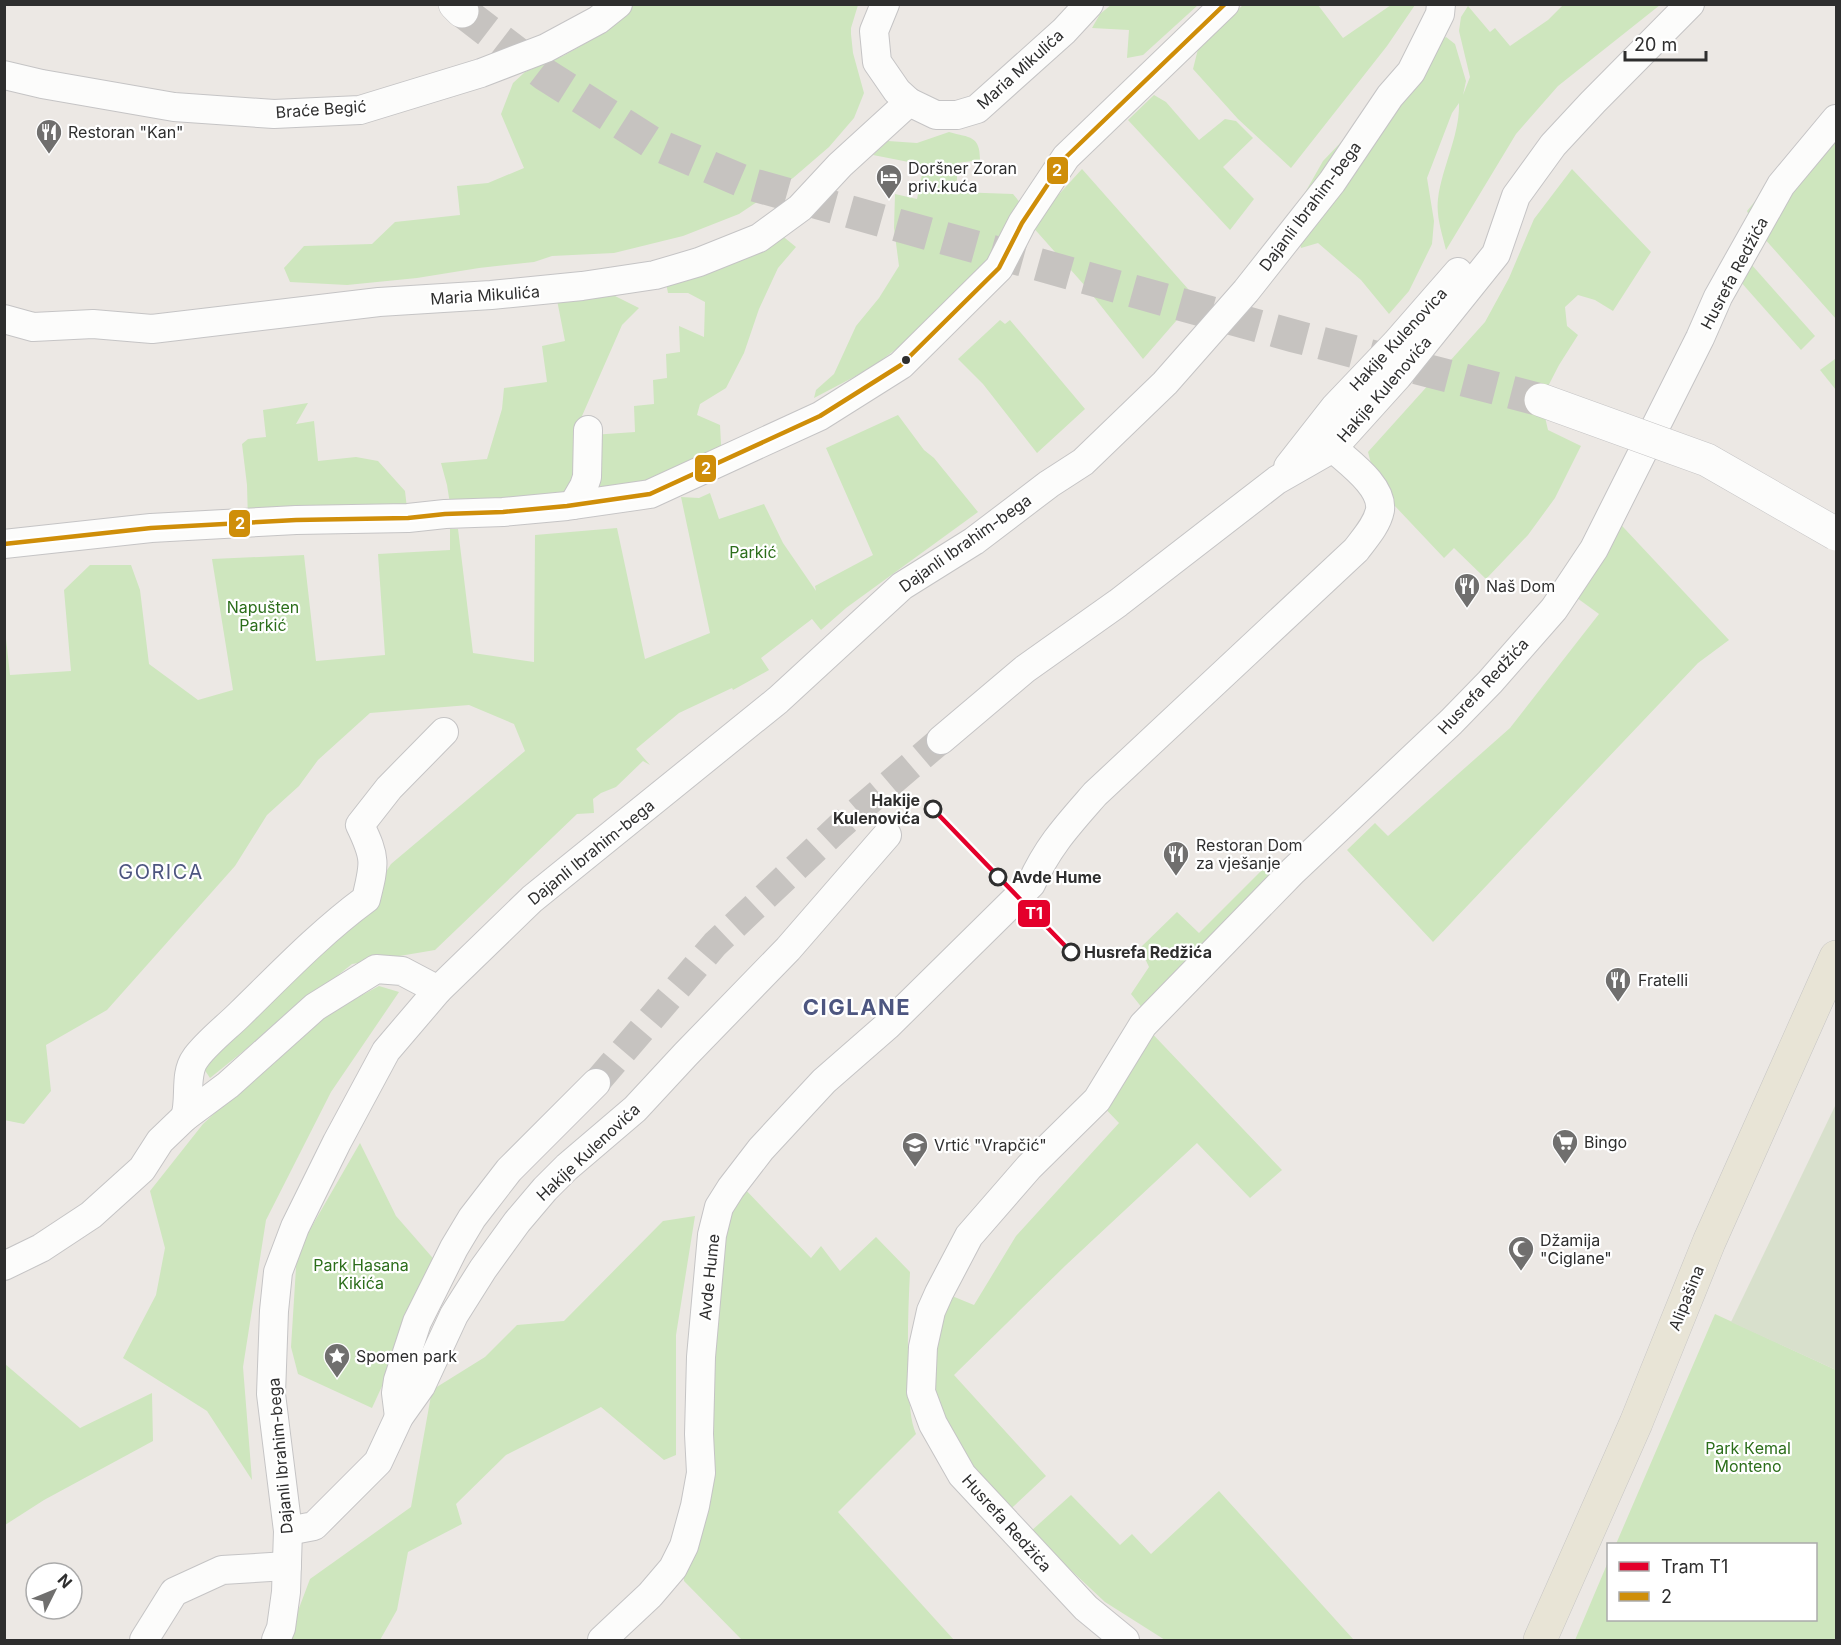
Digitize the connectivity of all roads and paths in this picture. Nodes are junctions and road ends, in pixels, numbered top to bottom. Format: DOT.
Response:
graph roads {
  1 [pos="618,4"];
  2 [pos="885,4"];
  3 [pos="1089,4"];
  4 [pos="1225,4"];
  5 [pos="1441,4"];
  6 [pos="1690,4"];
  7 [pos="4,75"];
  8 [pos="909,102"];
  9 [pos="1836,119"];
  10 [pos="1516,196"];
  11 [pos="4,319"];
  12 [pos="1541,400"];
  13 [pos="588,430"];
  14 [pos="1333,448"];
  15 [pos="1277,480"];
  16 [pos="573,505"];
  17 [pos="1836,534"];
  18 [pos="4,544"];
  19 [pos="444,732"];
  20 [pos="941,740"];
  21 [pos="886,835"];
  22 [pos="1836,957"];
  23 [pos="438,990"];
  24 [pos="596,1083"];
  25 [pos="185,1117"];
  26 [pos="4,1266"];
  27 [pos="399,1417"];
  28 [pos="288,1531"];
  29 [pos="287,1566"];
  30 [pos="144,1641"];
  31 [pos="276,1641"];
  32 [pos="602,1641"];
  33 [pos="1125,1641"];
  34 [pos="1540,1641"];
  1 -- 7 [label="street, Braće Begić"];
  2 -- 8 [label="street, Maria Mikulića"];
  3 -- 8 [label="street, Maria Mikulića"];
  4 -- 16 [label="street"];
  5 -- 23 [label="street, Dajanli Ibrahim-bega"];
  6 -- 10 [label="street, Hakije Kulenovića"];
  8 -- 11 [label="street, Maria Mikulića"];
  9 -- 33 [label="street, Husrefa Redžića"];
  10 -- 14 [label="street, Hakije Kulenovića"];
  10 -- 15 [label="street, Hakije Kulenovica"];
  12 -- 17 [label="main road, bridge"];
  13 -- 16 [label="street"];
  14 -- 15 [label="street, Hakije Kulenovića"];
  14 -- 32 [label="street, Avde Hume"];
  15 -- 20 [label="street, Hakije Kulenovića"];
  16 -- 18 [label="street"];
  19 -- 25 [label="street"];
  21 -- 27 [label="street, Hakije Kulenovića"];
  22 -- 34 [label="main road, Alipašina"];
  23 -- 25 [label="street"];
  23 -- 28 [label="street, Dajanli Ibrahim-bega"];
  24 -- 27 [label="street, Hakije Kulenovića"];
  25 -- 26 [label="street"];
  27 -- 28 [label="street, Hakije Kulenovića"];
  28 -- 29 [label="street, Dajanli Ibrahim-bega"];
  29 -- 30 [label="street"];
  29 -- 31 [label="street, Dajanli Ibrahim-bega"];
}
